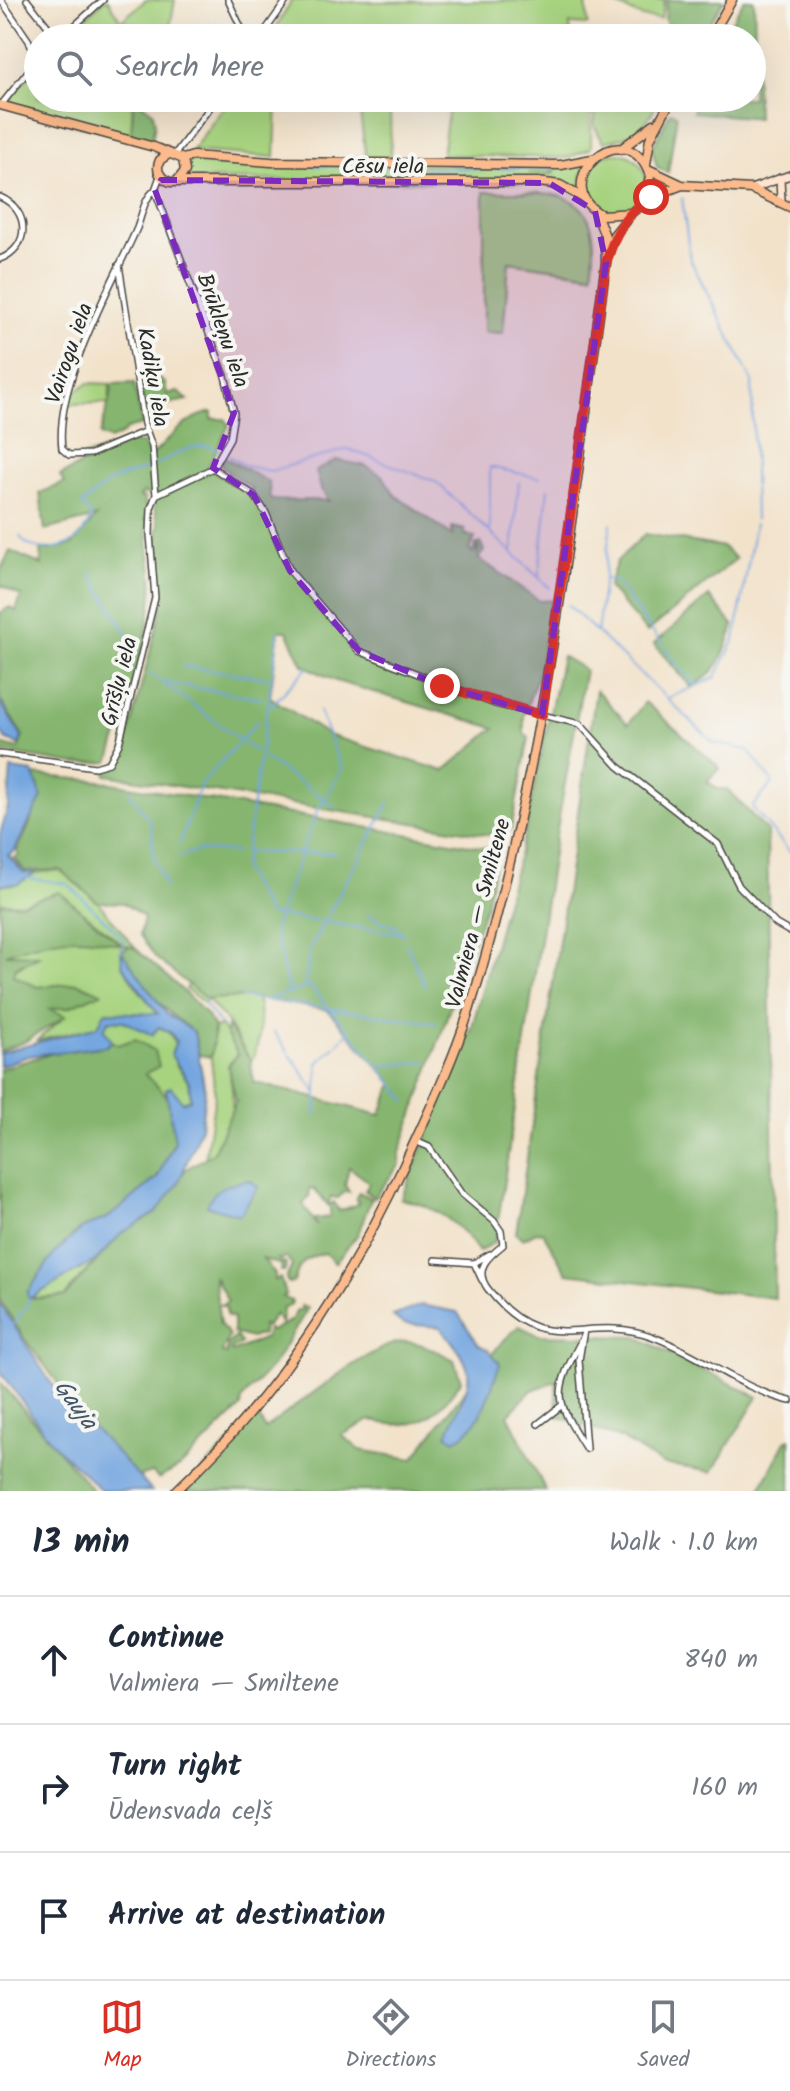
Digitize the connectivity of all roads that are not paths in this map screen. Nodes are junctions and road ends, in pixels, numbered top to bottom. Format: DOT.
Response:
graph roads {
  1 [pos="1,0"];
  2 [pos="27,0"];
  3 [pos="103,0"];
  4 [pos="228,0"];
  5 [pos="287,0"];
  6 [pos="732,0"];
  7 [pos="47,24"];
  8 [pos="75,24"];
  9 [pos="239,24"];
  10 [pos="270,24"];
  11 [pos="718,24"];
  12 [pos="24,34"];
  13 [pos="24,76"];
  14 [pos="0,106"];
  15 [pos="207,112"];
  16 [pos="663,112"];
  17 [pos="657,121"];
  18 [pos="621,149"];
  19 [pos="174,156"];
  20 [pos="592,159"];
  21 [pos="647,166"];
  22 [pos="790,175"];
  23 [pos="162,177"];
  24 [pos="780,178"];
  25 [pos="177,181"];
  26 [pos="682,185"];
  27 [pos="155,189"];
  28 [pos="751,189"];
  29 [pos="0,197"];
  30 [pos="585,199"];
  31 [pos="645,201"];
  32 [pos="781,201"];
  33 [pos="790,207"];
  34 [pos="595,211"];
  35 [pos="631,213"];
  36 [pos="0,259"];
  37 [pos="606,263"];
  38 [pos="119,265"];
  39 [pos="146,431"];
  40 [pos="213,468"];
  41 [pos="156,495"];
  42 [pos="542,715"];
  43 [pos="0,754"];
  44 [pos="790,932"];
  45 [pos="415,1141"];
  46 [pos="491,1253"];
  47 [pos="435,1260"];
  48 [pos="474,1263"];
  49 [pos="483,1282"];
  50 [pos="584,1330"];
  51 [pos="582,1339"];
  52 [pos="790,1401"];
  53 [pos="561,1406"];
  54 [pos="538,1424"];
  55 [pos="177,1490"];
  1 -- 12 [label="street"];
  2 -- 7 [label="street"];
  3 -- 8 [label="street"];
  4 -- 9 [label="street"];
  5 -- 10 [label="street"];
  6 -- 11 [label="main road"];
  13 -- 14 [label="street"];
  14 -- 19 [label="main road, Cēsu iela"];
  15 -- 19 [label="street"];
  16 -- 17 [label="main road"];
  17 -- 18 [label="main road"];
  17 -- 21 [label="main road"];
  18 -- 20 [label="main road"];
  18 -- 21 [label="main road"];
  19 -- 20 [label="main road, Cēsu iela"];
  19 -- 23 [label="main road"];
  19 -- 25 [label="main road"];
  20 -- 30 [label="main road"];
  21 -- 26 [label="main road"];
  21 -- 31 [label="main road"];
  22 -- 24 [label="main road"];
  23 -- 25 [label="main road, Cēsu iela"];
  23 -- 27 [label="street"];
  24 -- 28 [label="main road"];
  24 -- 32 [label="main road"];
  25 -- 30 [label="main road, Cēsu iela"];
  26 -- 28 [label="main road"];
  26 -- 31 [label="main road"];
  27 -- 38 [label="street, Vairogu iela"];
  27 -- 40 [label="street, Brūkleņu iela"];
  28 -- 32 [label="main road"];
  29 -- 36 [label="street"];
  30 -- 34 [label="main road"];
  31 -- 35 [label="main road"];
  32 -- 33 [label="main road"];
  34 -- 35 [label="main road"];
  34 -- 37 [label="main road, Valmiera — Smiltene"];
  35 -- 37 [label="main road, Valmiera — Smiltene"];
  37 -- 42 [label="main road, Valmiera — Smiltene"];
  38 -- 39 [label="street, Kadiķu iela"];
  38 -- 39 [label="street, Vairogu iela"];
  39 -- 41 [label="street, Kadiķu iela"];
  40 -- 41 [label="street"];
  40 -- 42 [label="street"];
  41 -- 43 [label="street, Grīšļu iela"];
  42 -- 44 [label="street"];
  42 -- 45 [label="main road, Valmiera — Smiltene"];
  45 -- 46 [label="street"];
  45 -- 55 [label="main road, Valmiera — Smiltene"];
  46 -- 48 [label="street"];
  46 -- 49 [label="street"];
  47 -- 48 [label="street"];
  48 -- 49 [label="street"];
  49 -- 50 [label="street"];
  50 -- 51 [label="street"];
  50 -- 52 [label="street"];
  51 -- 53 [label="street"];
  51 -- 53 [label="street"];
  53 -- 54 [label="street"];
}
